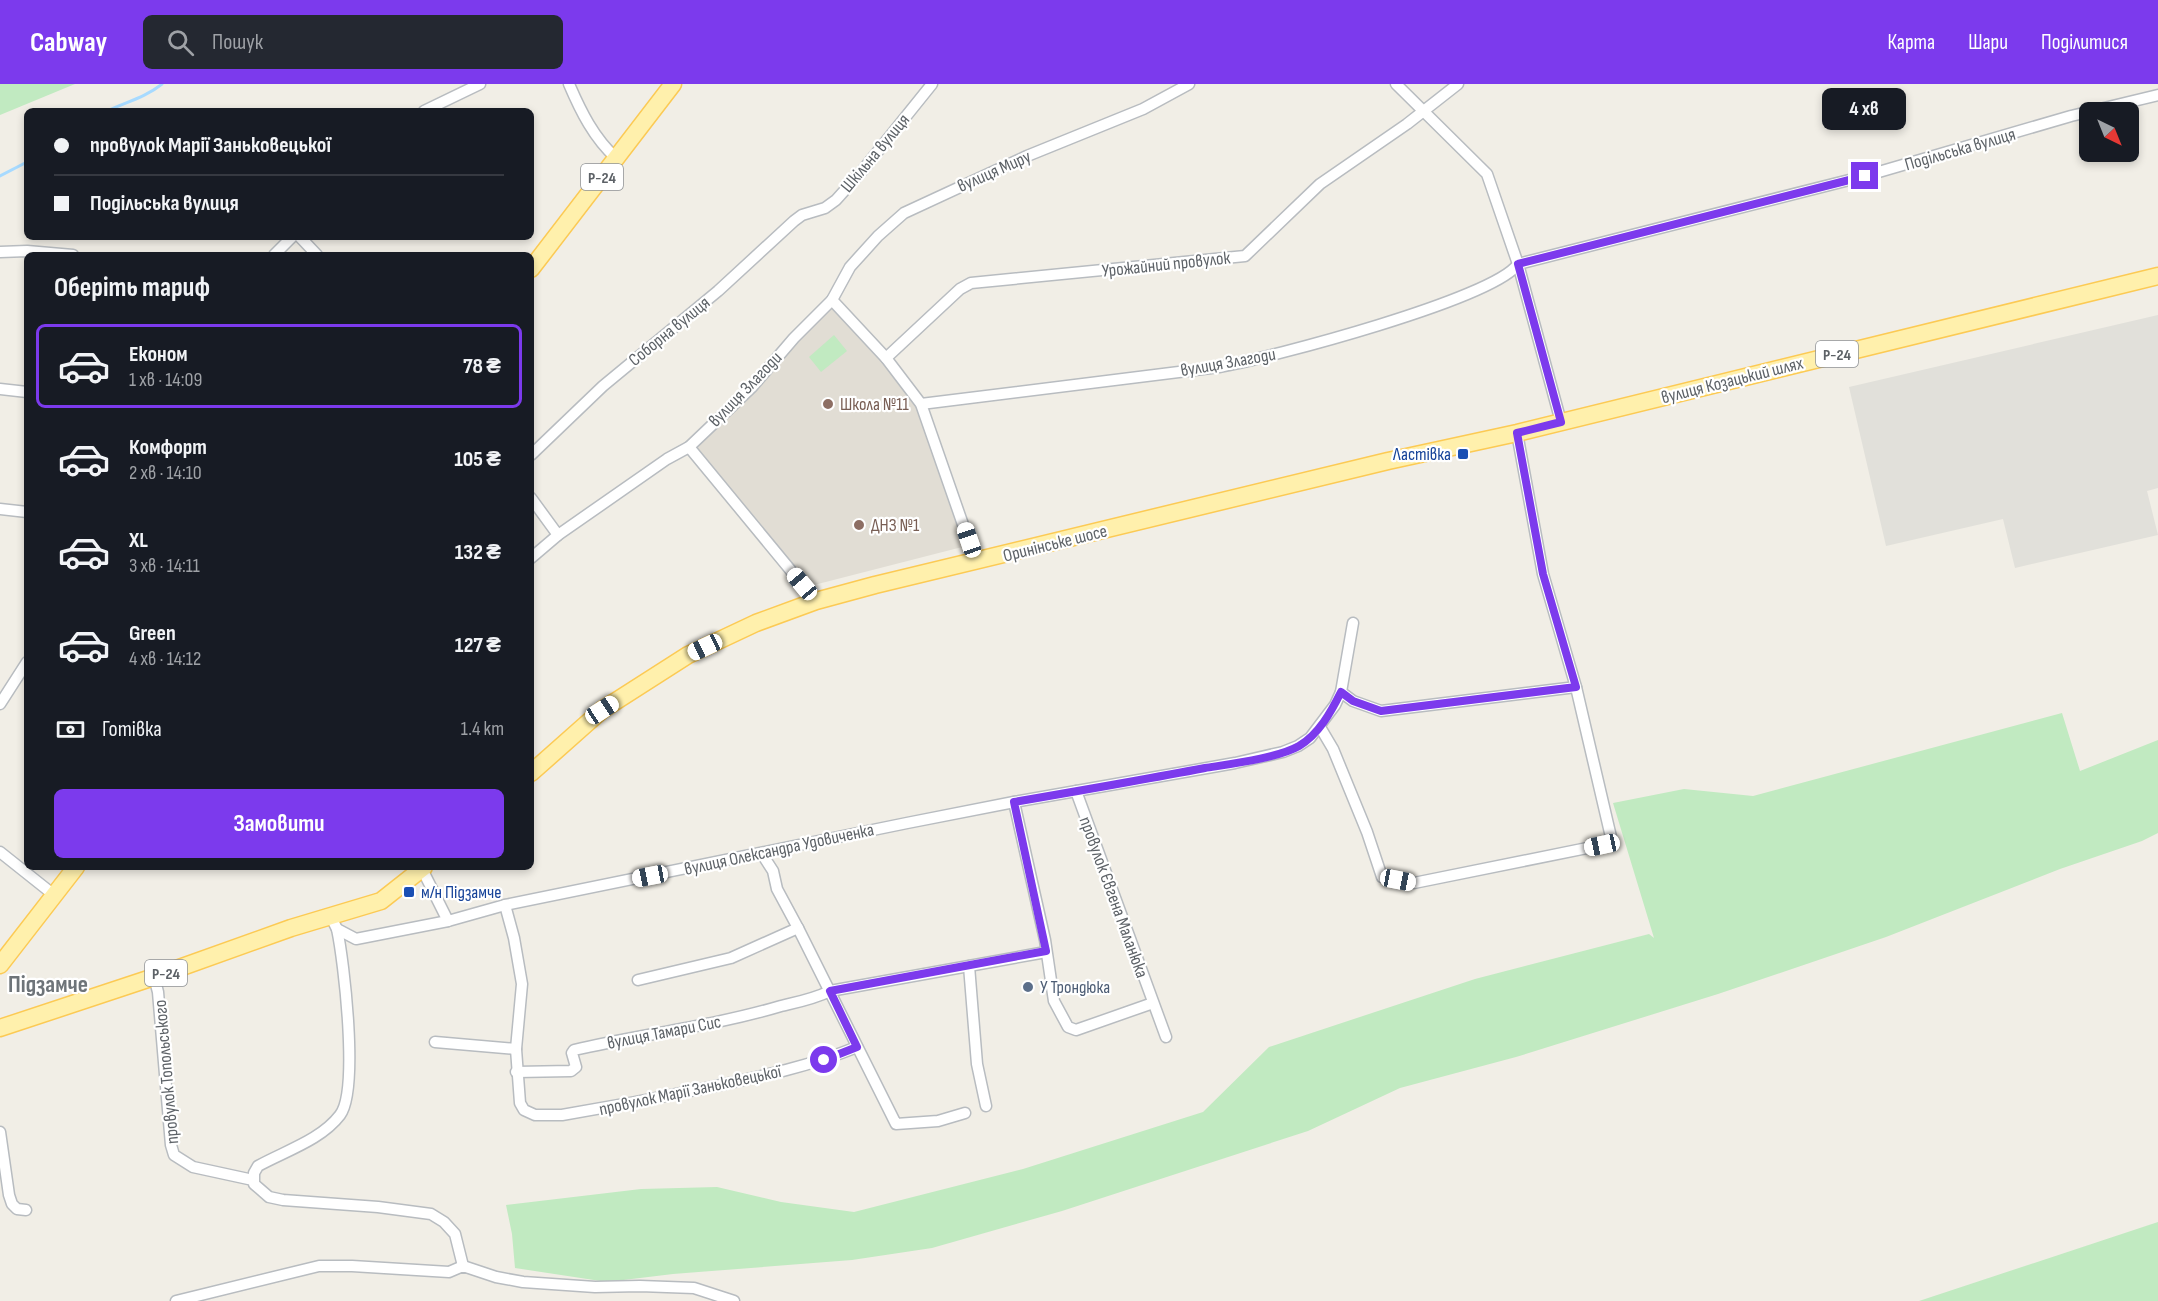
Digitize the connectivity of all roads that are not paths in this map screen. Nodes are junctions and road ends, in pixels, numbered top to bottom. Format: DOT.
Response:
graph roads {
  1 [pos="480,84"];
  2 [pos="569,84"];
  3 [pos="672,84"];
  4 [pos="932,84"];
  5 [pos="1189,84"];
  6 [pos="1396,84"];
  7 [pos="1458,84"];
  8 [pos="2158,95"];
  9 [pos="430,108"];
  10 [pos="1422,110"];
  11 [pos="616,158"];
  12 [pos="811,212"];
  13 [pos="289,240"];
  14 [pos="303,240"];
  15 [pos="0,252"];
  16 [pos="38,252"];
  17 [pos="277,252"];
  18 [pos="314,252"];
  19 [pos="1518,264"];
  20 [pos="534,265"];
  21 [pos="2158,276"];
  22 [pos="832,300"];
  23 [pos="886,358"];
  24 [pos="0,389"];
  25 [pos="24,392"];
  26 [pos="921,404"];
  27 [pos="1561,422"];
  28 [pos="1517,433"];
  29 [pos="689,447"];
  30 [pos="534,452"];
  31 [pos="534,502"];
  32 [pos="0,509"];
  33 [pos="24,512"];
  34 [pos="558,535"];
  35 [pos="534,555"];
  36 [pos="976,562"];
  37 [pos="816,601"];
  38 [pos="1353,623"];
  39 [pos="24,668"];
  40 [pos="1576,687"];
  41 [pos="1341,692"];
  42 [pos="0,704"];
  43 [pos="1320,727"];
  44 [pos="534,770"];
  45 [pos="1076,791"];
  46 [pos="1014,802"];
  47 [pos="0,852"];
  48 [pos="762,854"];
  49 [pos="74,870"];
  50 [pos="420,870"];
  51 [pos="423,870"];
  52 [pos="54,895"];
  53 [pos="505,905"];
  54 [pos="448,921"];
  55 [pos="334,923"];
  56 [pos="798,928"];
  57 [pos="1046,951"];
  58 [pos="0,965"];
  59 [pos="969,966"];
  60 [pos="154,977"];
  61 [pos="638,980"];
  62 [pos="830,991"];
  63 [pos="1153,1003"];
  64 [pos="0,1028"];
  65 [pos="1166,1037"];
  66 [pos="435,1042"];
  67 [pos="857,1047"];
  68 [pos="516,1049"];
  69 [pos="516,1072"];
  70 [pos="986,1106"];
  71 [pos="965,1113"];
  72 [pos="0,1132"];
  73 [pos="253,1180"];
  74 [pos="26,1210"];
  75 [pos="464,1266"];
  76 [pos="176,1301"];
  77 [pos="734,1301"];
  1 -- 9 [label="street"];
  2 -- 11 [label="street"];
  3 -- 11 [label="main road, Р-24"];
  4 -- 12 [label="street, Шкільна вулиця"];
  5 -- 22 [label="street, вулиця Миру"];
  6 -- 10 [label="street"];
  7 -- 10 [label="street, Урожайний провулок"];
  8 -- 19 [label="street, Подільська вулиця"];
  10 -- 19 [label="street"];
  10 -- 23 [label="street, Урожайний провулок"];
  11 -- 20 [label="main road, Р-24"];
  12 -- 30 [label="street, Соборна вулиця"];
  13 -- 17 [label="street"];
  14 -- 18 [label="street"];
  15 -- 16 [label="street"];
  19 -- 26 [label="street, вулиця Злагоди"];
  19 -- 27 [label="street"];
  21 -- 27 [label="main road, вулиця Козацький шлях / Р-24"];
  22 -- 23 [label="street"];
  22 -- 29 [label="street, вулиця Злагоди"];
  23 -- 26 [label="street"];
  24 -- 25 [label="street"];
  26 -- 36 [label="street"];
  27 -- 28 [label="main road, вулиця Козацький шлях / Р-24"];
  28 -- 36 [label="main road, Оринінське шосе / Р-24"];
  28 -- 40 [label="street"];
  29 -- 34 [label="street, вулиця Злагоди"];
  29 -- 37 [label="street"];
  31 -- 34 [label="street"];
  32 -- 33 [label="street"];
  34 -- 35 [label="street, вулиця Злагоди"];
  36 -- 37 [label="main road, Оринінське шосе / Р-24"];
  37 -- 44 [label="main road, Оринінське шосе / Р-24"];
  38 -- 41 [label="street, вулиця Олександра Удовиченка"];
  39 -- 42 [label="street"];
  40 -- 41 [label="street"];
  40 -- 43 [label="street"];
  41 -- 43 [label="street, вулиця Олександра Удовиченка"];
  43 -- 45 [label="street, вулиця Олександра Удовиченка"];
  45 -- 46 [label="street, вулиця Олександра Удовиченка"];
  45 -- 63 [label="street, провулок Євгена Маланюка"];
  46 -- 48 [label="street, вулиця Олександра Удовиченка"];
  46 -- 57 [label="street"];
  47 -- 52 [label="street"];
  48 -- 53 [label="street, вулиця Олександра Удовиченка"];
  48 -- 56 [label="street"];
  49 -- 52 [label="main road"];
  50 -- 55 [label="main road, Р-24"];
  51 -- 54 [label="street"];
  52 -- 58 [label="main road"];
  53 -- 54 [label="street, вулиця Олександра Удовиченка"];
  53 -- 68 [label="street"];
  54 -- 55 [label="street, вулиця Олександра Удовиченка"];
  55 -- 60 [label="main road, Р-24"];
  55 -- 73 [label="street"];
  56 -- 61 [label="street"];
  56 -- 62 [label="street"];
  57 -- 59 [label="street"];
  57 -- 63 [label="street"];
  59 -- 62 [label="street"];
  59 -- 70 [label="street"];
  60 -- 64 [label="main road, Р-24"];
  60 -- 73 [label="street, провулок Топольського"];
  62 -- 67 [label="street"];
  62 -- 69 [label="street, вулиця Тамари Сис"];
  63 -- 65 [label="street, провулок Євгена Маланюка"];
  66 -- 68 [label="street"];
  67 -- 69 [label="street, провулок Марії Заньковецької"];
  67 -- 71 [label="street"];
  68 -- 69 [label="street"];
  72 -- 74 [label="street"];
  73 -- 75 [label="street"];
  75 -- 76 [label="street"];
  75 -- 77 [label="street"];
}
